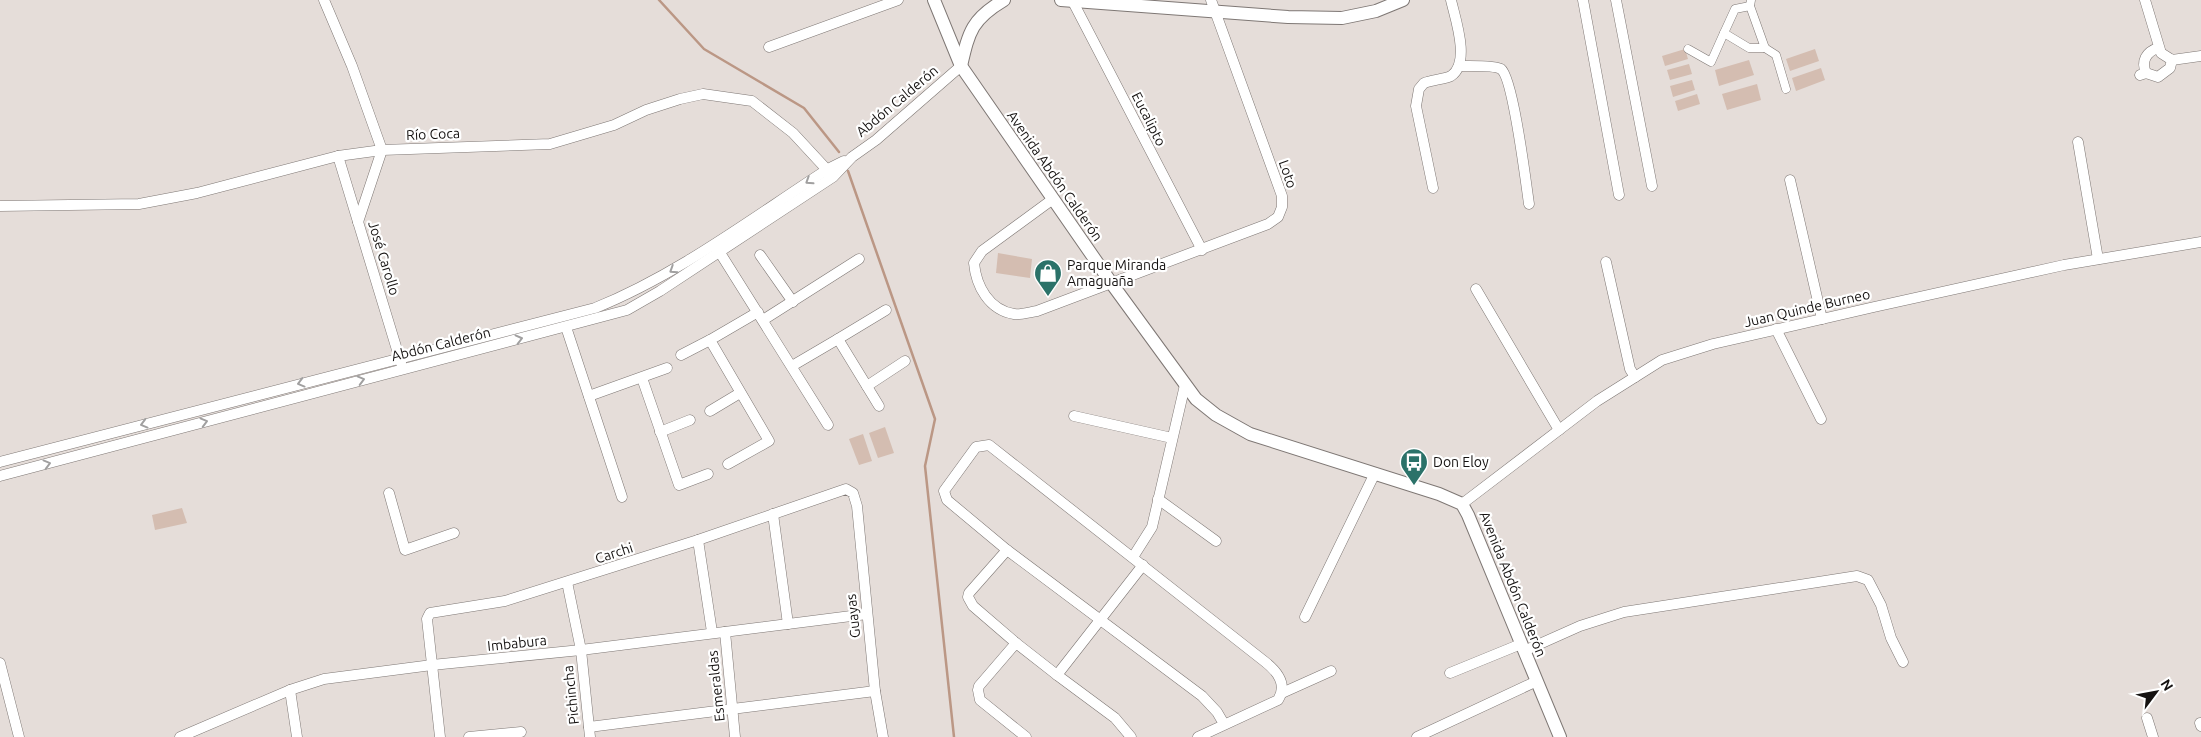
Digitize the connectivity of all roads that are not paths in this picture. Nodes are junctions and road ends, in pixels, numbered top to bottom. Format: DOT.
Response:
graph roads {
  1 [pos="324,0"];
  2 [pos="898,0"];
  3 [pos="934,0"];
  4 [pos="1004,0"];
  5 [pos="1069,0"];
  6 [pos="1403,0"];
  7 [pos="1451,0"];
  8 [pos="1583,0"];
  9 [pos="1616,0"];
  10 [pos="2145,0"];
  11 [pos="1751,3"];
  12 [pos="1213,5"];
  13 [pos="1724,33"];
  14 [pos="770,47"];
  15 [pos="1765,48"];
  16 [pos="2158,48"];
  17 [pos="1688,49"];
  18 [pos="2201,56"];
  19 [pos="2172,60"];
  20 [pos="960,66"];
  21 [pos="1459,66"];
  22 [pos="1786,89"];
  23 [pos="2078,142"];
  24 [pos="382,150"];
  25 [pos="338,156"];
  26 [pos="830,173"];
  27 [pos="1790,180"];
  28 [pos="1652,186"];
  29 [pos="1433,188"];
  30 [pos="1619,195"];
  31 [pos="1053,199"];
  32 [pos="1529,204"];
  33 [pos="0,206"];
  34 [pos="358,222"];
  35 [pos="2201,242"];
  36 [pos="717,247"];
  37 [pos="1202,250"];
  38 [pos="760,255"];
  39 [pos="859,259"];
  40 [pos="2098,259"];
  41 [pos="1606,262"];
  42 [pos="1112,284"];
  43 [pos="1476,289"];
  44 [pos="793,302"];
  45 [pos="886,310"];
  46 [pos="761,316"];
  47 [pos="1822,318"];
  48 [pos="566,327"];
  49 [pos="1776,329"];
  50 [pos="838,339"];
  51 [pos="710,340"];
  52 [pos="681,355"];
  53 [pos="400,358"];
  54 [pos="905,361"];
  55 [pos="792,366"];
  56 [pos="667,368"];
  57 [pos="403,369"];
  58 [pos="1634,377"];
  59 [pos="642,378"];
  60 [pos="1185,384"];
  61 [pos="867,386"];
  62 [pos="740,393"];
  63 [pos="589,396"];
  64 [pos="879,406"];
  65 [pos="710,411"];
  66 [pos="1074,416"];
  67 [pos="1822,419"];
  68 [pos="690,420"];
  69 [pos="828,425"];
  70 [pos="1559,430"];
  71 [pos="660,432"];
  72 [pos="1172,438"];
  73 [pos="0,462"];
  74 [pos="728,464"];
  75 [pos="1375,473"];
  76 [pos="708,474"];
  77 [pos="0,476"];
  78 [pos="853,493"];
  79 [pos="389,494"];
  80 [pos="622,497"];
  81 [pos="1158,499"];
  82 [pos="1462,504"];
  83 [pos="773,514"];
  84 [pos="454,533"];
  85 [pos="698,540"];
  86 [pos="1216,541"];
  87 [pos="1008,550"];
  88 [pos="1133,557"];
  89 [pos="1143,566"];
  90 [pos="568,582"];
  91 [pos="867,614"];
  92 [pos="1305,617"];
  93 [pos="1100,620"];
  94 [pos="788,624"];
  95 [pos="712,632"];
  96 [pos="725,632"];
  97 [pos="1016,642"];
  98 [pos="1522,647"];
  99 [pos="580,650"];
  100 [pos="1902,662"];
  101 [pos="0,663"];
  102 [pos="432,665"];
  103 [pos="1331,671"];
  104 [pos="1450,673"];
  105 [pos="1058,675"];
  106 [pos="1537,681"];
  107 [pos="290,690"];
  108 [pos="875,691"];
  109 [pos="1282,693"];
  110 [pos="732,709"];
  111 [pos="2147,718"];
  112 [pos="1224,724"];
  113 [pos="521,732"];
  114 [pos="589,732"];
  115 [pos="19,737"];
  116 [pos="180,737"];
  117 [pos="296,737"];
  118 [pos="440,737"];
  119 [pos="469,737"];
  120 [pos="735,737"];
  121 [pos="883,737"];
  122 [pos="1026,737"];
  123 [pos="1131,737"];
  124 [pos="1198,737"];
  125 [pos="1417,737"];
  126 [pos="1560,737"];
  127 [pos="2152,737"];
  1 -- 24 [label="street"];
  2 -- 14 [label="street"];
  3 -- 20 [label="street, Avenida Abdón Calderón"];
  4 -- 20 [label="street"];
  5 -- 12 [label="street"];
  5 -- 37 [label="street, Eucalipto"];
  6 -- 12 [label="street"];
  7 -- 21 [label="street"];
  8 -- 30 [label="street"];
  9 -- 28 [label="street"];
  10 -- 16 [label="street"];
  11 -- 13 [label="street"];
  11 -- 15 [label="street"];
  12 -- 37 [label="street, Loto"];
  13 -- 15 [label="street"];
  13 -- 17 [label="street"];
  15 -- 22 [label="street"];
  16 -- 19 [label="street"];
  16 -- 19 [label="street"];
  18 -- 19 [label="street"];
  20 -- 26 [label="street, Abdón Calderón"];
  20 -- 31 [label="street, Avenida Abdón Calderón"];
  21 -- 29 [label="street"];
  21 -- 32 [label="street"];
  23 -- 40 [label="street"];
  24 -- 25 [label="street, Río Coca"];
  24 -- 26 [label="street, Río Coca"];
  24 -- 34 [label="street"];
  25 -- 33 [label="street, Río Coca"];
  25 -- 34 [label="street, José Carollo"];
  26 -- 36 [label="street, Abdón Calderón"];
  27 -- 47 [label="street"];
  31 -- 42 [label="street, Avenida Abdón Calderón"];
  31 -- 42 [label="street, Loto"];
  34 -- 53 [label="street, José Carollo"];
  35 -- 40 [label="street, Juan Quinde Burneo"];
  36 -- 46 [label="street"];
  36 -- 48 [label="street, Abdón Calderón"];
  36 -- 53 [label="street, Abdón Calderón, one-way"];
  37 -- 42 [label="street, Loto"];
  38 -- 44 [label="street"];
  39 -- 44 [label="street"];
  40 -- 47 [label="street, Juan Quinde Burneo"];
  41 -- 58 [label="street"];
  42 -- 60 [label="street, Avenida Abdón Calderón"];
  43 -- 70 [label="street"];
  44 -- 46 [label="street"];
  45 -- 50 [label="street"];
  46 -- 51 [label="street"];
  46 -- 55 [label="street"];
  47 -- 49 [label="street, Juan Quinde Burneo"];
  57 -- 48 [label="street, Abdón Calderón, one-way"];
  48 -- 63 [label="street"];
  49 -- 58 [label="street, Juan Quinde Burneo"];
  49 -- 67 [label="street"];
  50 -- 55 [label="street"];
  50 -- 61 [label="street"];
  51 -- 52 [label="street"];
  51 -- 62 [label="street"];
  53 -- 57 [label="street, José Carollo"];
  53 -- 73 [label="street, Abdón Calderón, one-way"];
  54 -- 61 [label="street"];
  55 -- 69 [label="street"];
  56 -- 59 [label="street"];
  77 -- 57 [label="street, Abdón Calderón, one-way"];
  58 -- 70 [label="street, Juan Quinde Burneo"];
  59 -- 63 [label="street"];
  59 -- 71 [label="street"];
  60 -- 72 [label="street"];
  60 -- 75 [label="street, Avenida Abdón Calderón"];
  61 -- 64 [label="street"];
  62 -- 65 [label="street"];
  62 -- 74 [label="street"];
  63 -- 80 [label="street"];
  66 -- 72 [label="street"];
  68 -- 71 [label="street"];
  70 -- 82 [label="street, Juan Quinde Burneo"];
  71 -- 76 [label="street"];
  72 -- 81 [label="street"];
  75 -- 82 [label="street, Avenida Abdón Calderón"];
  75 -- 92 [label="street"];
  78 -- 83 [label="street, Carchi"];
  78 -- 91 [label="street, Guayas"];
  79 -- 84 [label="street"];
  81 -- 86 [label="street"];
  81 -- 88 [label="street"];
  82 -- 98 [label="street, Avenida Abdón Calderón"];
  83 -- 85 [label="street, Carchi"];
  83 -- 94 [label="street"];
  85 -- 90 [label="street, Carchi"];
  85 -- 95 [label="street"];
  87 -- 88 [label="street"];
  87 -- 93 [label="street"];
  87 -- 97 [label="street"];
  88 -- 89 [label="street"];
  89 -- 93 [label="street"];
  89 -- 109 [label="street"];
  90 -- 99 [label="street, Pichincha"];
  90 -- 102 [label="street, Carchi"];
  91 -- 94 [label="street, Imbabura"];
  91 -- 108 [label="street, Guayas"];
  93 -- 105 [label="street"];
  93 -- 112 [label="street"];
  94 -- 96 [label="street, Imbabura"];
  95 -- 96 [label="street, Imbabura"];
  95 -- 99 [label="street, Imbabura"];
  96 -- 110 [label="street, Esmeraldas"];
  97 -- 105 [label="street"];
  97 -- 122 [label="street"];
  98 -- 100 [label="street"];
  98 -- 104 [label="street"];
  98 -- 106 [label="street, Avenida Abdón Calderón"];
  99 -- 102 [label="street, Imbabura"];
  99 -- 114 [label="street, Pichincha"];
  101 -- 115 [label="street"];
  102 -- 107 [label="street, Imbabura"];
  102 -- 118 [label="street"];
  103 -- 109 [label="street"];
  105 -- 123 [label="street"];
  106 -- 125 [label="street"];
  106 -- 126 [label="street, Avenida Abdón Calderón"];
  107 -- 116 [label="street, Imbabura"];
  107 -- 117 [label="street"];
  108 -- 110 [label="street"];
  108 -- 121 [label="street, Guayas"];
  109 -- 112 [label="street"];
  110 -- 114 [label="street"];
  110 -- 120 [label="street, Esmeraldas"];
  111 -- 127 [label="street"];
  112 -- 124 [label="street"];
  113 -- 119 [label="street"];
}
